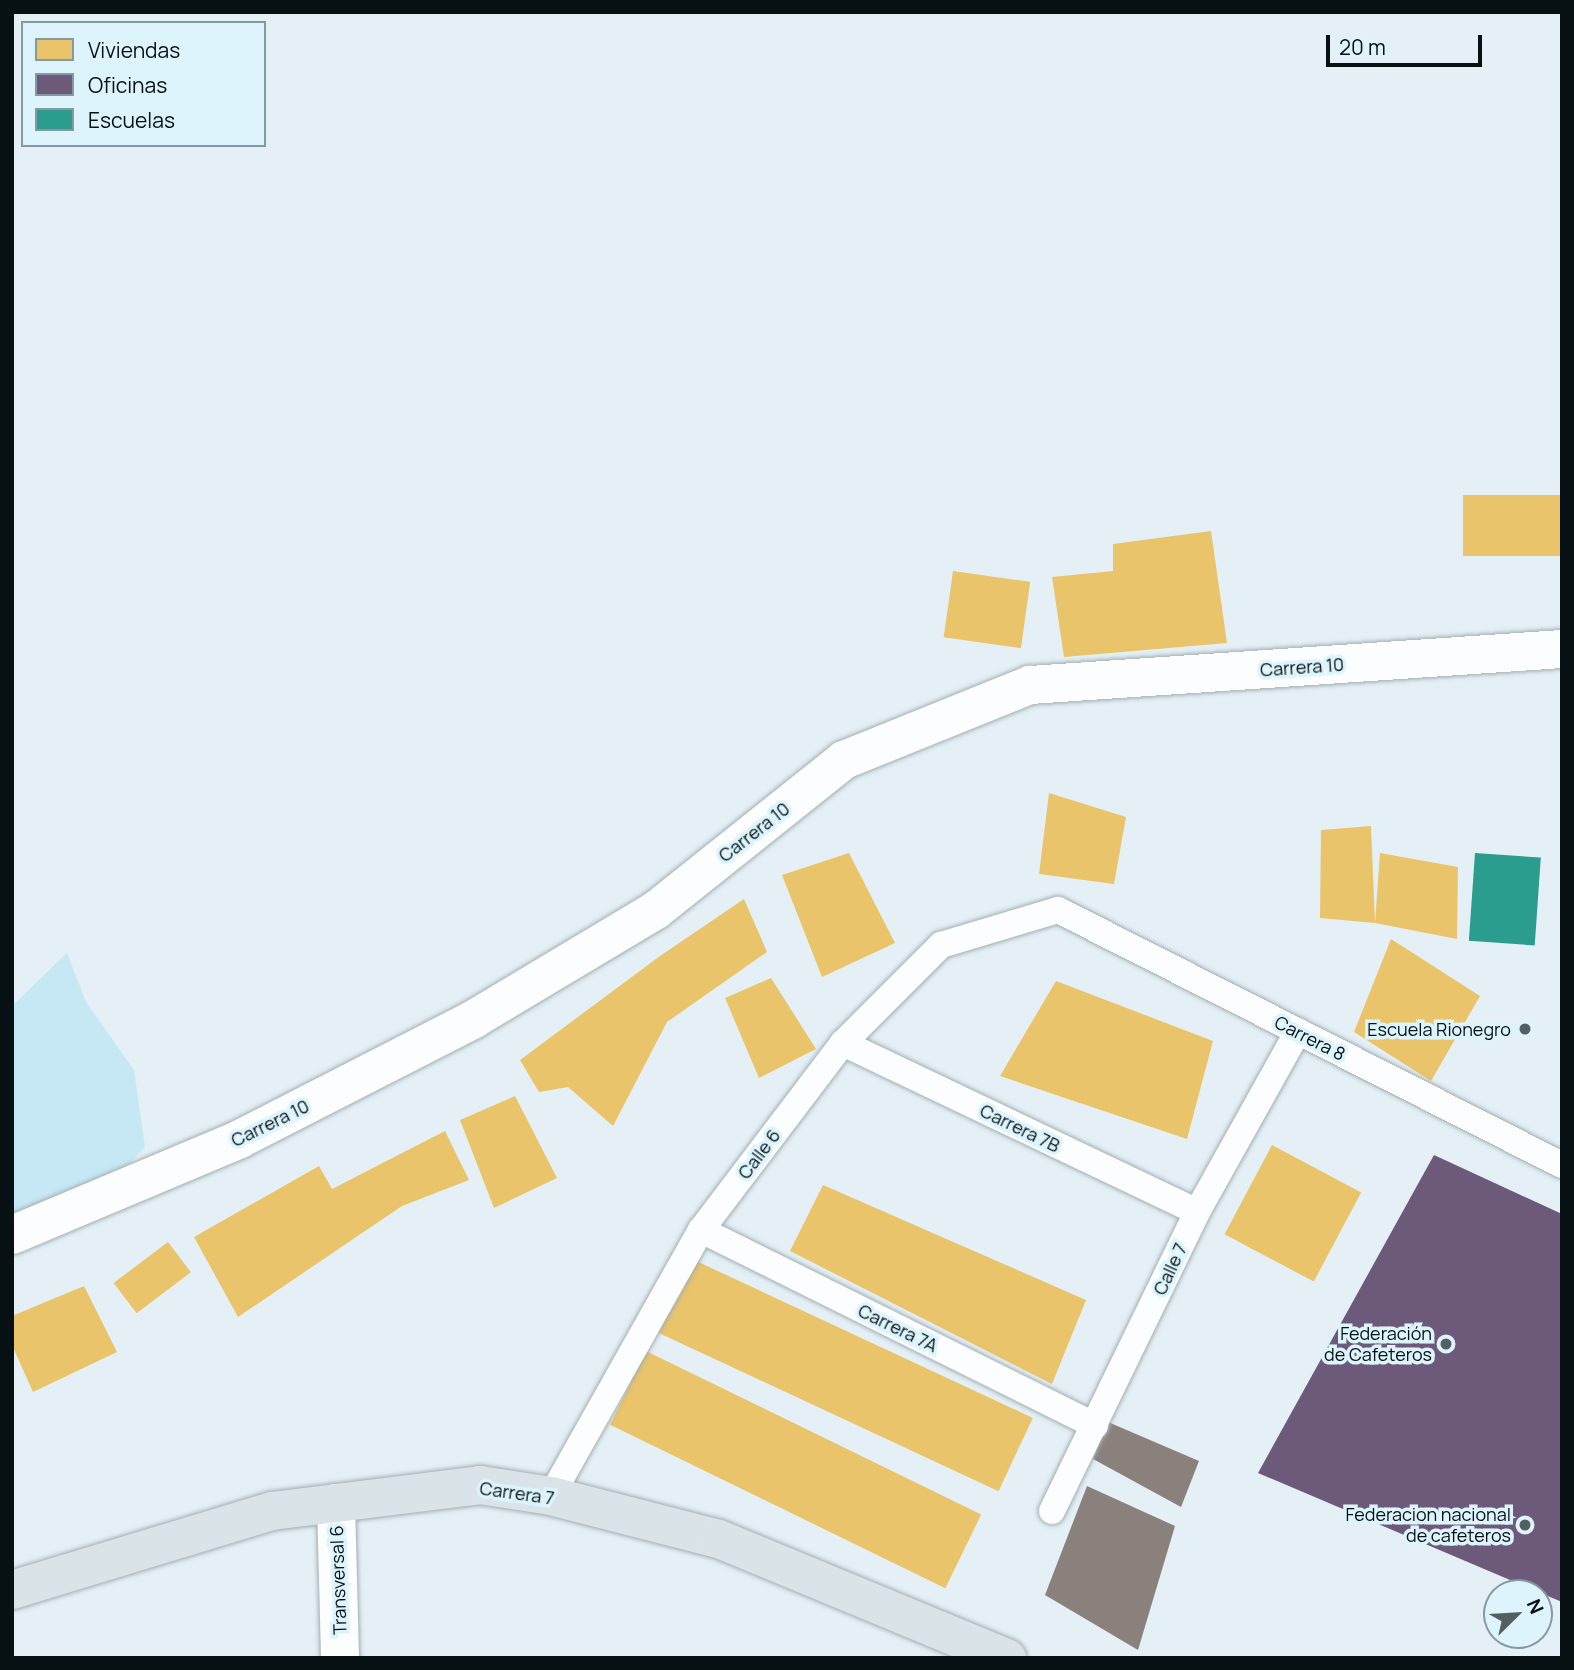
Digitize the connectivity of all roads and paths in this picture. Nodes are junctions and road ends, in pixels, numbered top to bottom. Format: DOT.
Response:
graph roads {
  1 [pos="1562,649"];
  2 [pos="1058,910"];
  3 [pos="1297,1031"];
  4 [pos="844,1043"];
  5 [pos="1562,1166"];
  6 [pos="1197,1212"];
  7 [pos="701,1230"];
  8 [pos="12,1236"];
  9 [pos="1095,1426"];
  10 [pos="551,1496"];
  11 [pos="336,1503"];
  12 [pos="1052,1511"];
  13 [pos="12,1590"];
  14 [pos="340,1658"];
  15 [pos="1007,1658"];
  1 -- 8 [label="street, Carrera 10"];
  2 -- 3 [label="lane, Carrera 8"];
  2 -- 4 [label="lane, Calle 6"];
  3 -- 5 [label="lane, Carrera 8"];
  3 -- 6 [label="lane, Calle 7"];
  4 -- 6 [label="lane, Carrera 7B"];
  4 -- 7 [label="lane, Calle 6"];
  6 -- 9 [label="lane, Calle 7"];
  7 -- 9 [label="lane, Carrera 7A"];
  7 -- 10 [label="lane, Calle 6"];
  9 -- 12 [label="lane, Calle 7"];
  10 -- 11 [label="highway, Carrera 7"];
  10 -- 15 [label="highway, Carrera 7"];
  11 -- 13 [label="highway, Carrera 7"];
  11 -- 14 [label="street, Transversal 6"];
}
